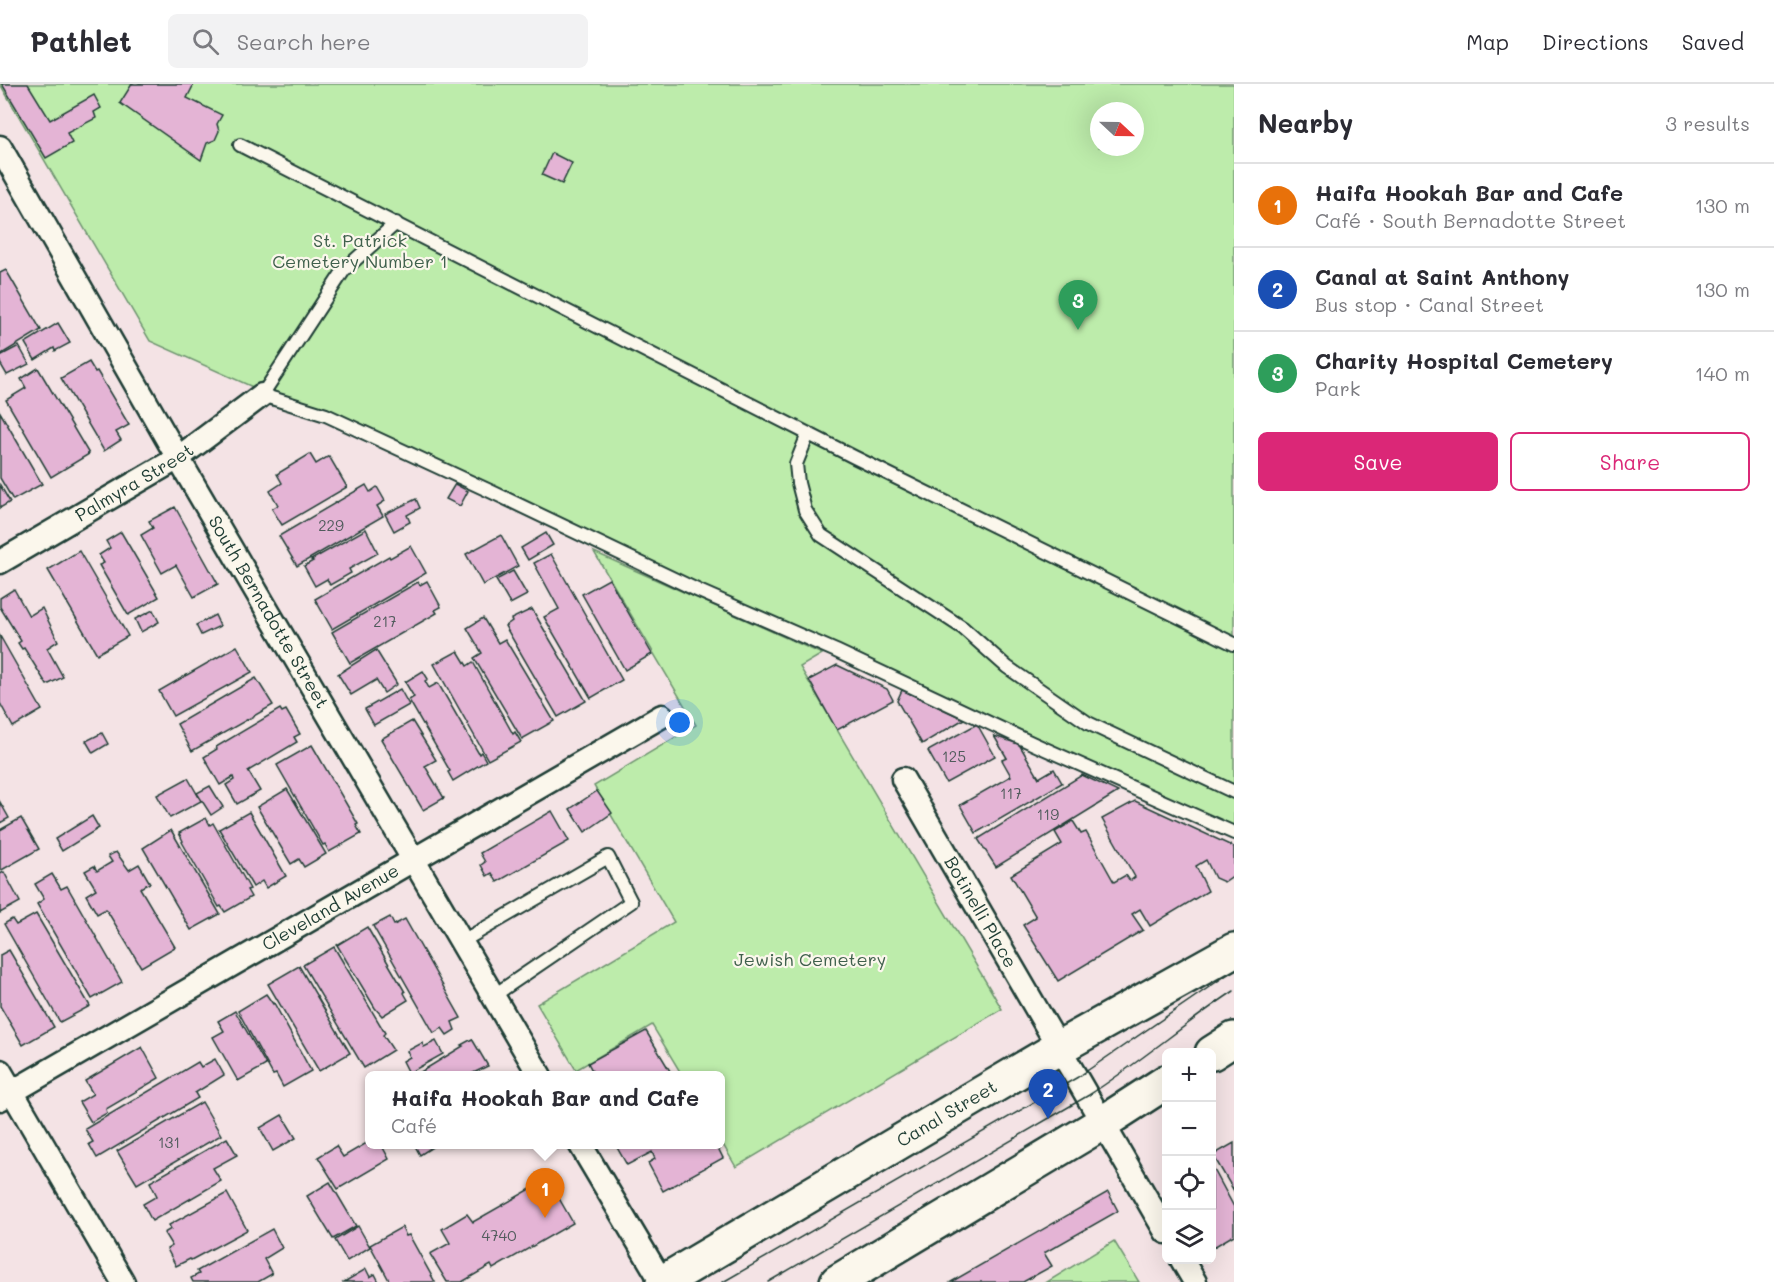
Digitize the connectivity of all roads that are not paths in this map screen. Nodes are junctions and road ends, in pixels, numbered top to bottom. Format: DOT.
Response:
graph roads {
  1 [pos="240,145"];
  2 [pos="0,147"];
  3 [pos="396,223"];
  4 [pos="262,395"];
  5 [pos="808,434"];
  6 [pos="178,458"];
  7 [pos="0,562"];
  8 [pos="1234,644"];
  9 [pos="662,716"];
  10 [pos="903,778"];
  11 [pos="1234,792"];
  12 [pos="1234,833"];
  13 [pos="412,860"];
  14 [pos="461,942"];
  15 [pos="1234,950"];
  16 [pos="493,996"];
  17 [pos="1234,1039"];
  18 [pos="1060,1047"];
  19 [pos="1216,1050"];
  20 [pos="0,1071"];
  21 [pos="537,1071"];
  22 [pos="1162,1085"];
  23 [pos="6,1096"];
  24 [pos="1104,1122"];
  25 [pos="583,1149"];
  26 [pos="1162,1223"];
  27 [pos="1184,1264"];
  28 [pos="123,1282"];
  29 [pos="663,1282"];
  30 [pos="837,1282"];
  31 [pos="1195,1282"];
  1 -- 3 [label="lane"];
  2 -- 6 [label="street, South Bernadotte Street"];
  3 -- 4 [label="lane"];
  3 -- 5 [label="lane"];
  4 -- 6 [label="street, Palmyra Street"];
  4 -- 12 [label="lane"];
  5 -- 8 [label="lane"];
  5 -- 11 [label="lane"];
  6 -- 7 [label="street, Palmyra Street"];
  6 -- 13 [label="street, South Bernadotte Street"];
  9 -- 13 [label="street, Cleveland Avenue"];
  10 -- 18 [label="street, Botinelli Place"];
  13 -- 14 [label="street, South Bernadotte Street"];
  13 -- 23 [label="street, Cleveland Avenue"];
  14 -- 16 [label="street, South Bernadotte Street"];
  14 -- 16 [label="lane"];
  15 -- 18 [label="main road, Canal Street"];
  16 -- 21 [label="street, South Bernadotte Street"];
  17 -- 19 [label="main road"];
  18 -- 24 [label="street, Botinelli Place"];
  18 -- 29 [label="main road, Canal Street"];
  20 -- 23 [label="street"];
  22 -- 24 [label="main road"];
  23 -- 28 [label="street"];
  24 -- 26 [label="street, Botinelli Place"];
  24 -- 30 [label="main road"];
  25 -- 29 [label="street"];
  27 -- 31 [label="street"];
}
